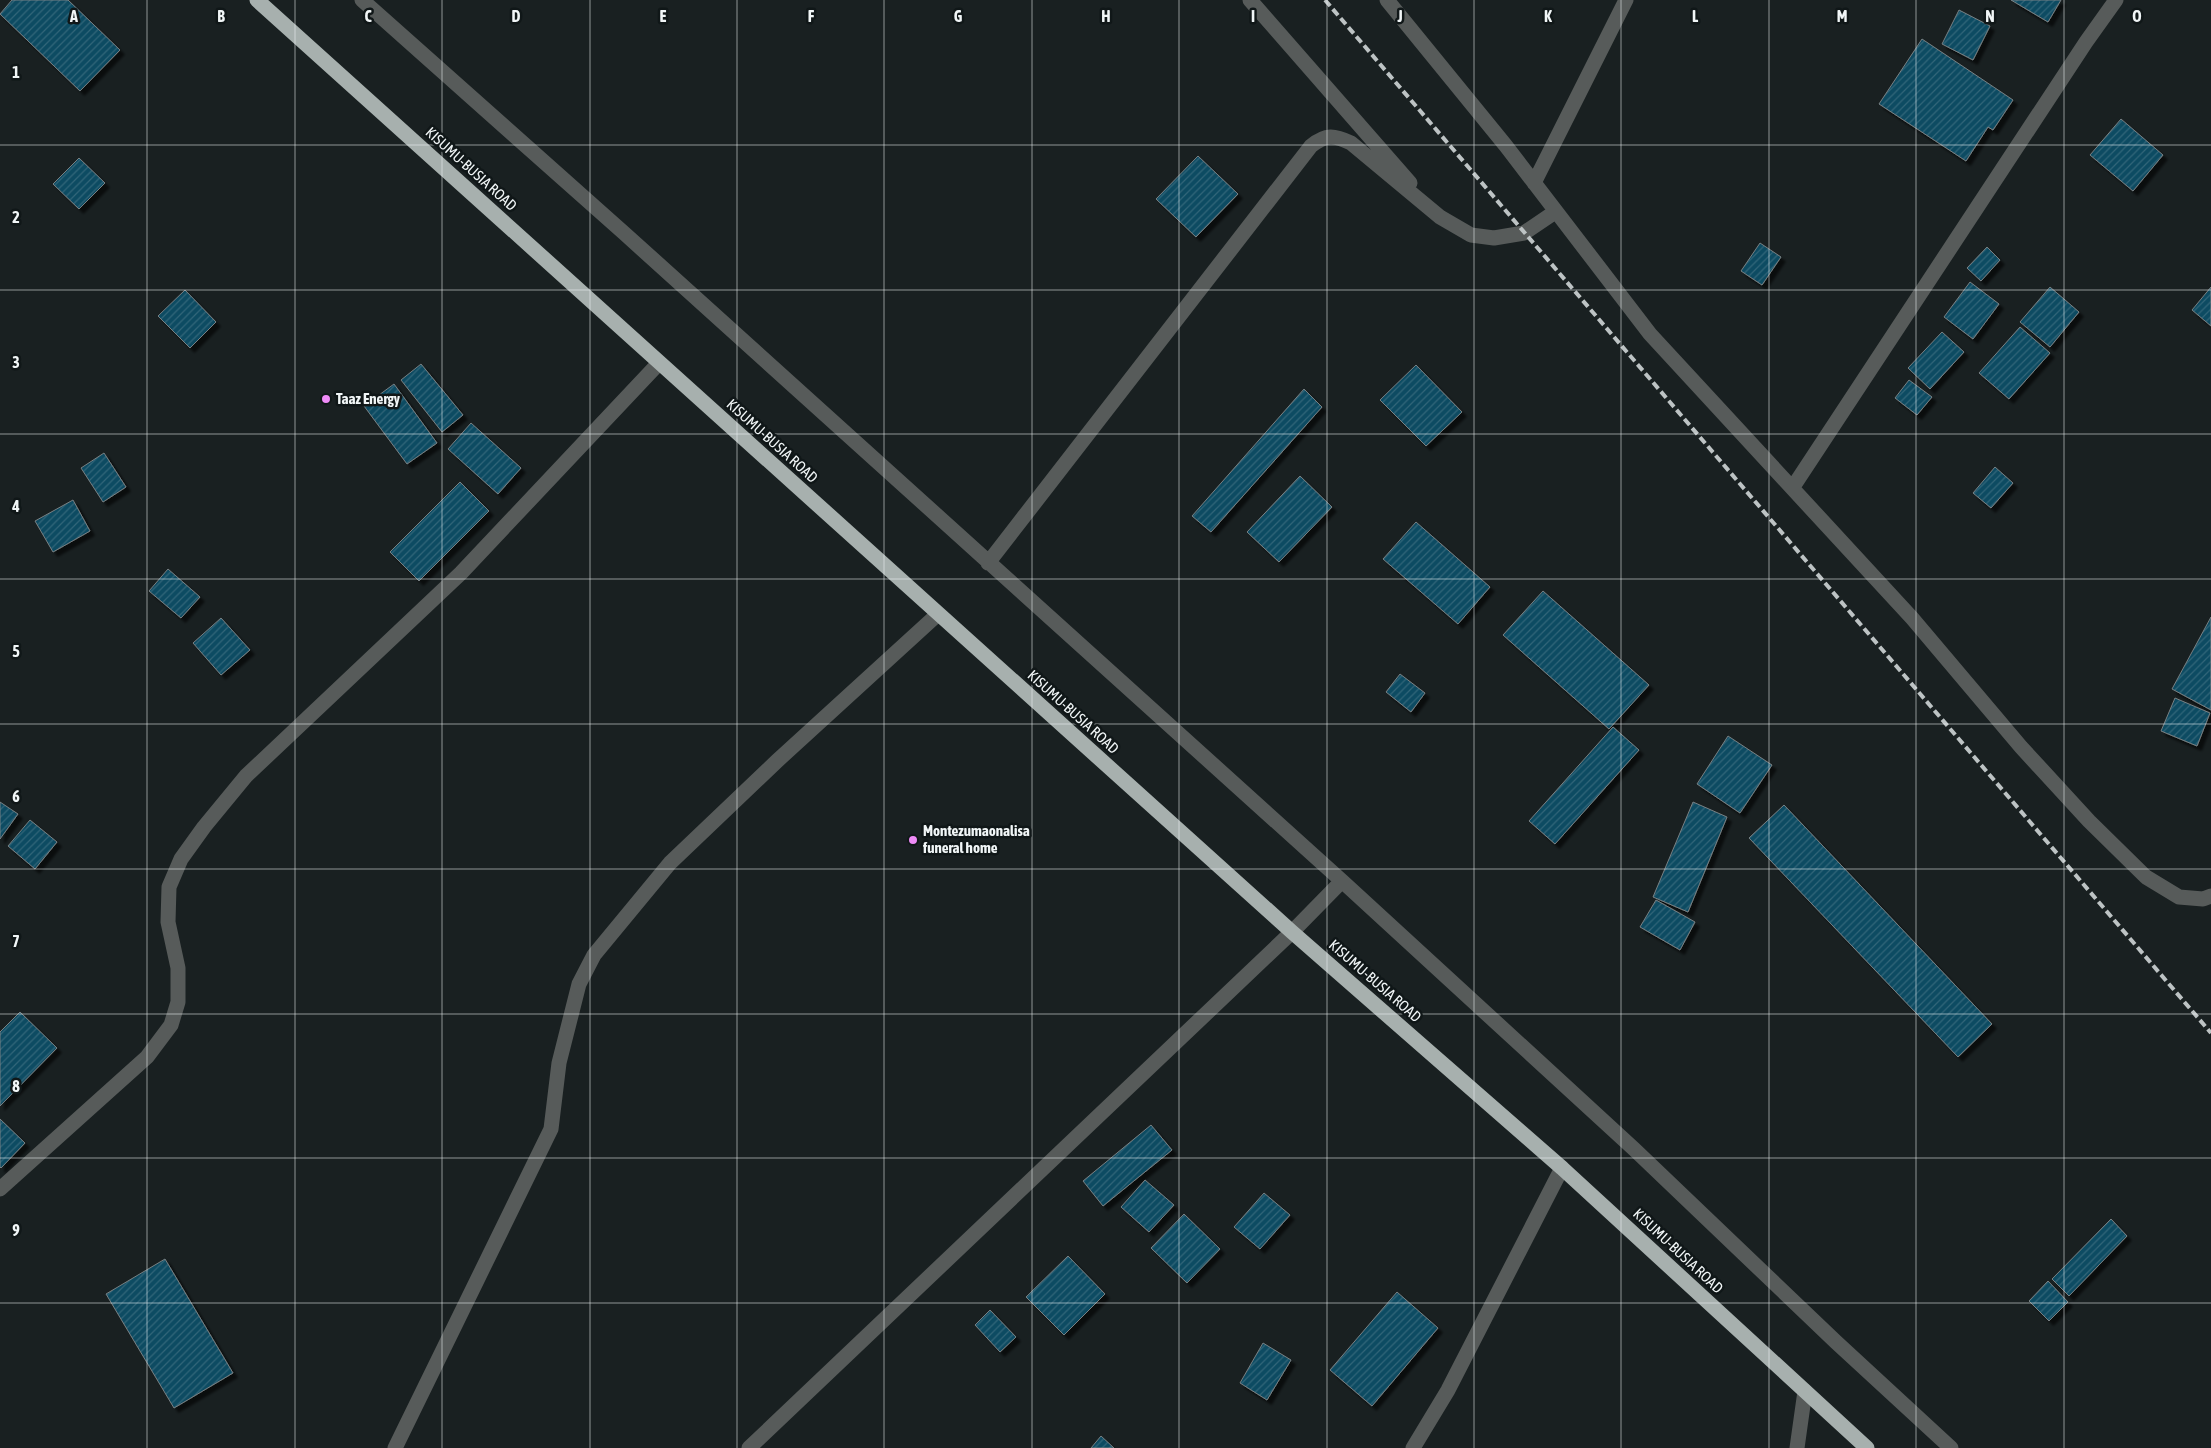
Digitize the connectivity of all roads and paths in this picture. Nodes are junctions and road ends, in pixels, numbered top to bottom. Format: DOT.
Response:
graph roads {
  1 [pos="257,0"];
  2 [pos="362,0"];
  3 [pos="1250,0"];
  4 [pos="1387,0"];
  5 [pos="1626,0"];
  6 [pos="2116,0"];
  7 [pos="1534,183"];
  8 [pos="1555,212"];
  9 [pos="1440,217"];
  10 [pos="659,363"];
  11 [pos="1793,487"];
  12 [pos="988,563"];
  13 [pos="938,614"];
  14 [pos="1342,881"];
  15 [pos="2211,896"];
  16 [pos="1292,932"];
  17 [pos="1562,1168"];
  18 [pos="0,1189"];
  19 [pos="1805,1392"];
  20 [pos="395,1448"];
  21 [pos="749,1448"];
  22 [pos="1414,1448"];
  23 [pos="1798,1448"];
  24 [pos="1867,1448"];
  25 [pos="1951,1448"];
  1 -- 10 [label="highway, KISUMU-BUSIA ROAD"];
  2 -- 12 [label="street"];
  3 -- 9 [label="street"];
  4 -- 7 [label="street"];
  5 -- 7 [label="street"];
  6 -- 11 [label="street"];
  7 -- 8 [label="street"];
  8 -- 9 [label="street"];
  8 -- 11 [label="street"];
  9 -- 12 [label="street"];
  10 -- 13 [label="highway, KISUMU-BUSIA ROAD"];
  10 -- 18 [label="street"];
  11 -- 15 [label="street"];
  12 -- 14 [label="street"];
  13 -- 16 [label="highway, KISUMU-BUSIA ROAD"];
  13 -- 20 [label="street"];
  14 -- 16 [label="street"];
  14 -- 25 [label="street"];
  16 -- 17 [label="highway, KISUMU-BUSIA ROAD"];
  16 -- 21 [label="street"];
  17 -- 19 [label="highway, KISUMU-BUSIA ROAD"];
  17 -- 22 [label="street"];
  19 -- 23 [label="street"];
  19 -- 24 [label="highway, KISUMU-BUSIA ROAD"];
}
